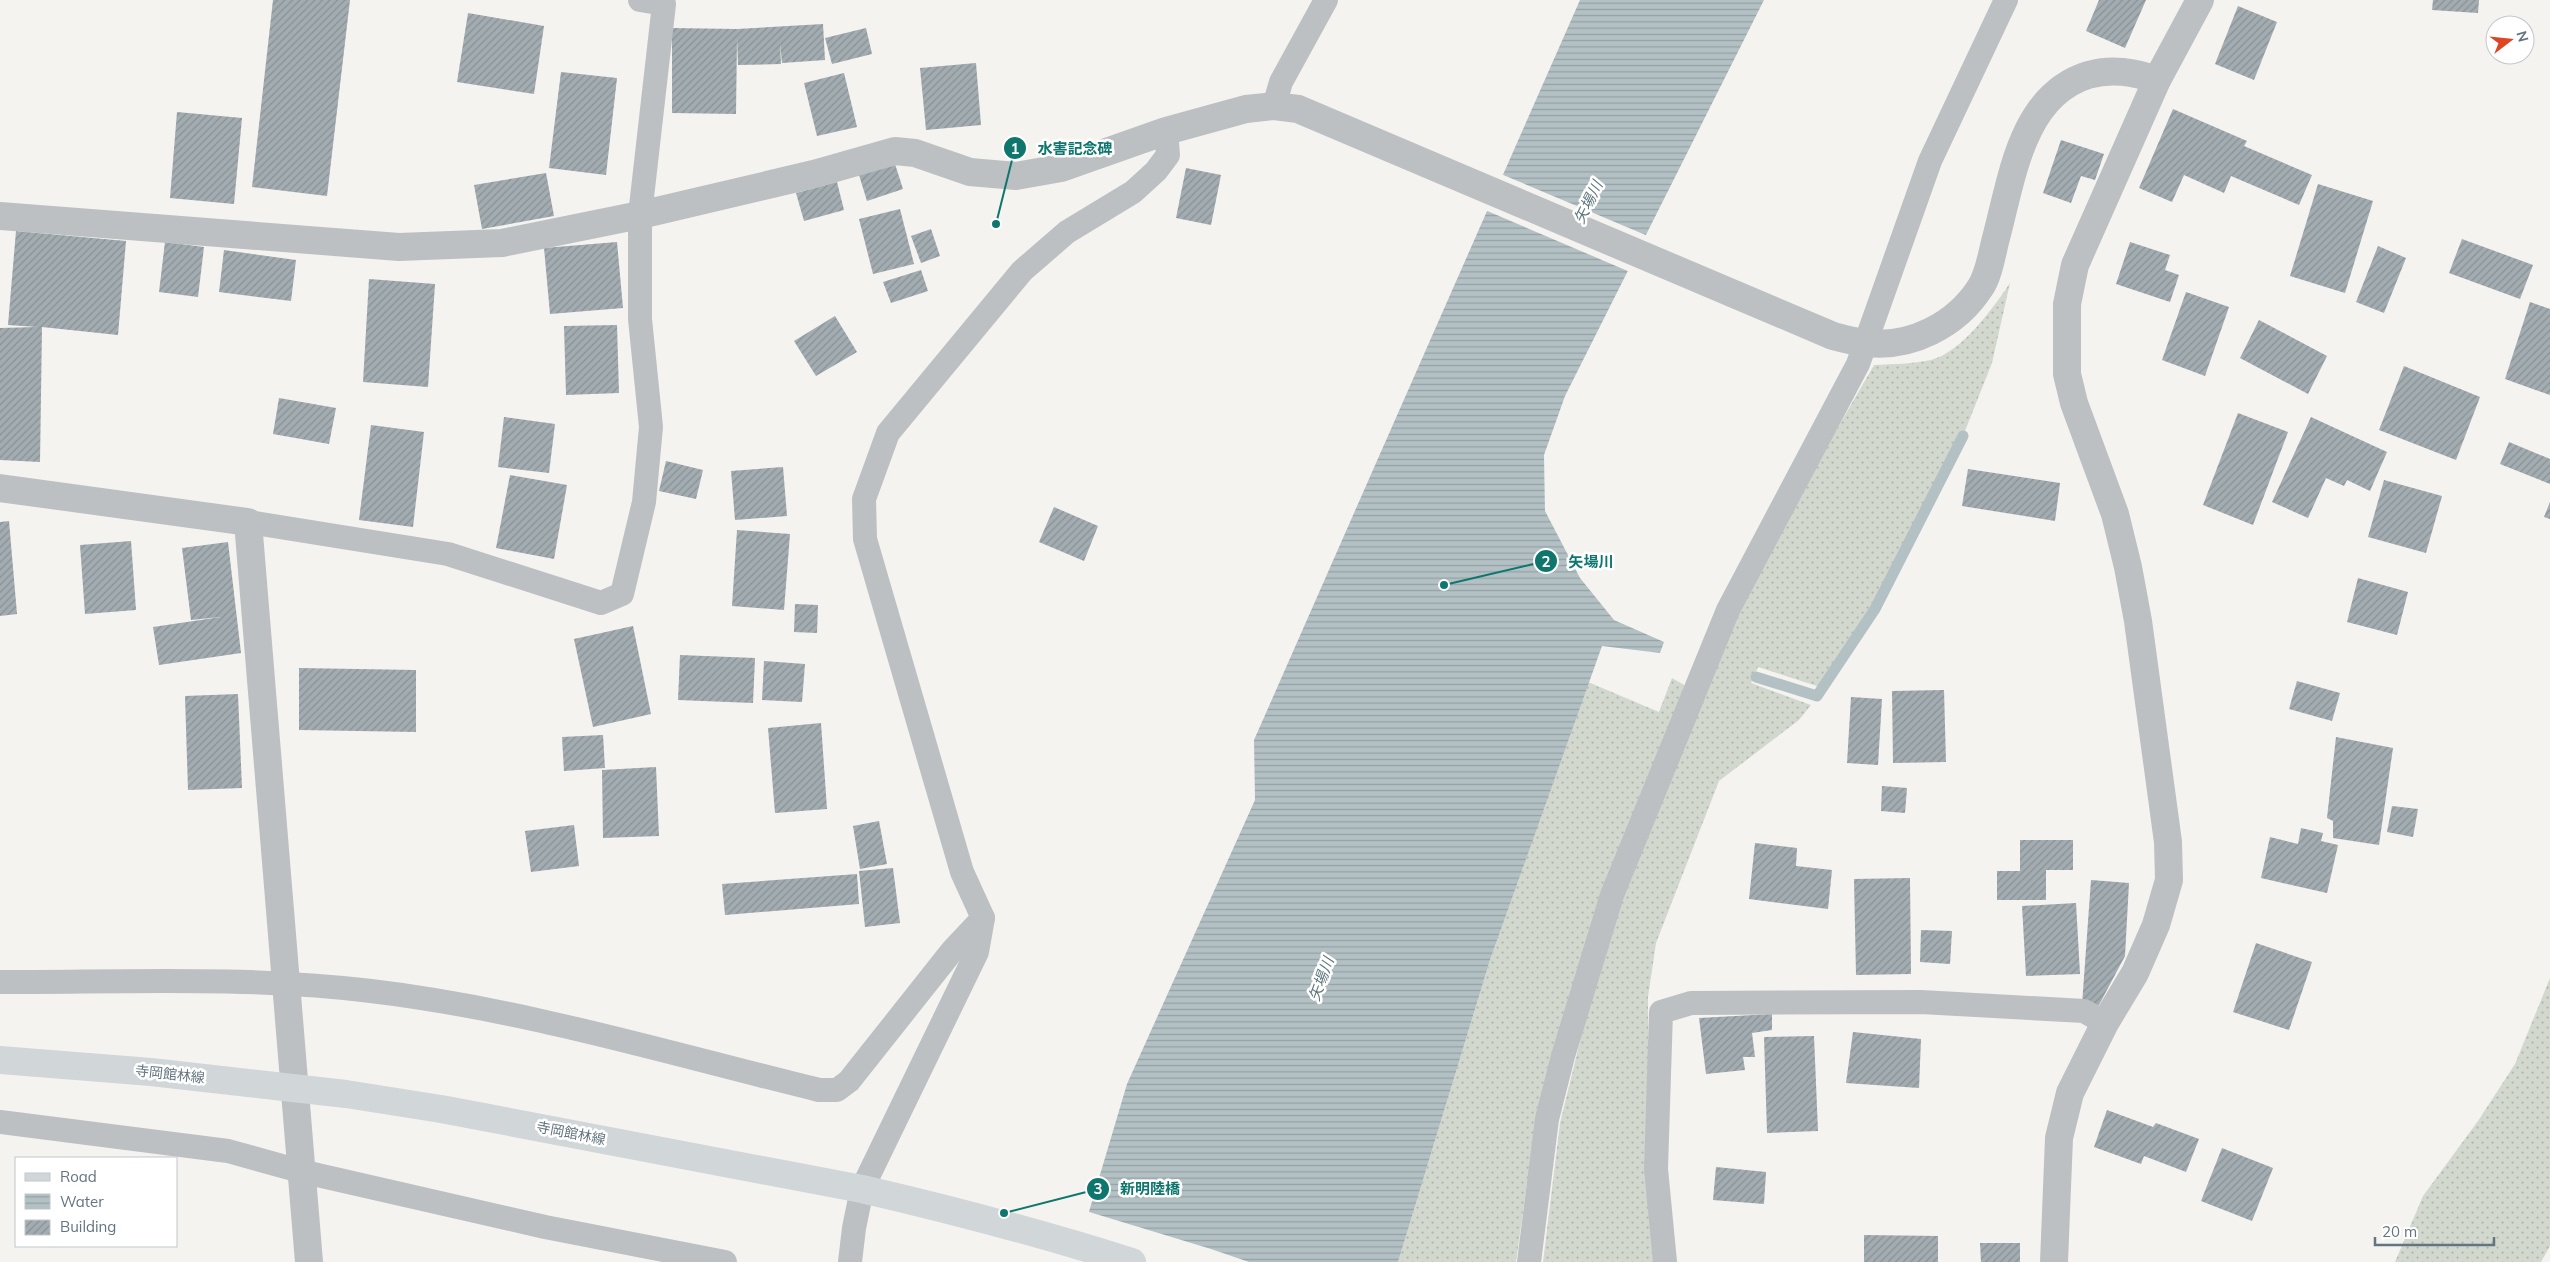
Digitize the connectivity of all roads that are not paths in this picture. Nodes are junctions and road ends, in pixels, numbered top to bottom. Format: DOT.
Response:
graph roads {
  1 [pos="640,0"];
  2 [pos="1326,0"];
  3 [pos="2006,0"];
  4 [pos="2200,0"];
  5 [pos="2157,80"];
  6 [pos="1286,108"];
  7 [pos="1166,131"];
  8 [pos="0,216"];
  9 [pos="640,216"];
  10 [pos="1867,343"];
  11 [pos="0,488"];
  12 [pos="248,522"];
  13 [pos="983,918"];
  14 [pos="0,982"];
  15 [pos="285,983"];
  16 [pos="2105,1023"];
  17 [pos="0,1060"];
  18 [pos="0,1122"];
  19 [pos="300,1171"];
  20 [pos="862,1189"];
  21 [pos="309,1262"];
  22 [pos="725,1262"];
  23 [pos="850,1262"];
  24 [pos="1132,1262"];
  25 [pos="1529,1262"];
  26 [pos="1665,1262"];
  27 [pos="2054,1262"];
  1 -- 9 [label="lane"];
  2 -- 6 [label="lane"];
  3 -- 10 [label="lane"];
  4 -- 5 [label="street"];
  5 -- 10 [label="street"];
  5 -- 16 [label="street"];
  6 -- 7 [label="street"];
  6 -- 10 [label="street"];
  7 -- 9 [label="street"];
  7 -- 13 [label="lane"];
  8 -- 9 [label="street"];
  9 -- 12 [label="lane"];
  10 -- 25 [label="lane"];
  11 -- 12 [label="street"];
  12 -- 15 [label="street"];
  13 -- 15 [label="lane"];
  13 -- 20 [label="lane"];
  14 -- 15 [label="lane"];
  15 -- 19 [label="street"];
  16 -- 26 [label="lane"];
  16 -- 27 [label="street"];
  17 -- 20 [label="main road, 寺岡館林線"];
  18 -- 19 [label="lane"];
  19 -- 21 [label="street"];
  19 -- 22 [label="lane"];
  20 -- 23 [label="lane"];
  20 -- 24 [label="main road, 寺岡館林線"];
}
